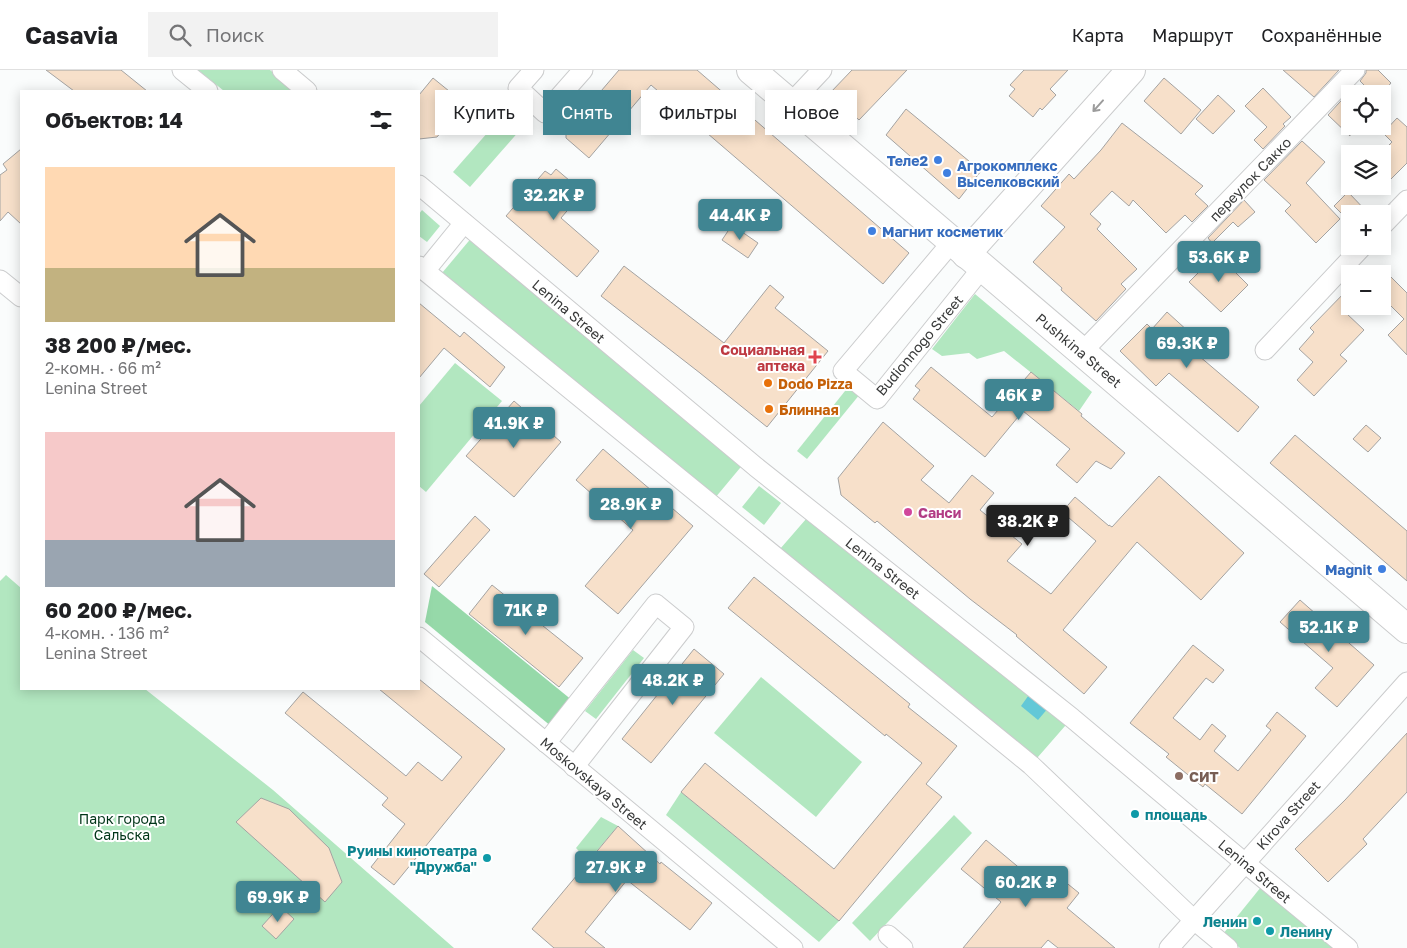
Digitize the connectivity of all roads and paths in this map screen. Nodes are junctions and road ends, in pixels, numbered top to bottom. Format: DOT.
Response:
graph roads {
  1 [pos="182,70"];
  2 [pos="282,70"];
  3 [pos="534,70"];
  4 [pos="583,70"];
  5 [pos="751,70"];
  6 [pos="822,70"];
  7 [pos="1131,70"];
  8 [pos="1355,70"];
  9 [pos="207,90"];
  10 [pos="307,90"];
  11 [pos="774,90"];
  12 [pos="803,90"];
  13 [pos="826,135"];
  14 [pos="420,188"];
  15 [pos="1407,200"];
  16 [pos="1391,217"];
  17 [pos="464,223"];
  18 [pos="967,255"];
  19 [pos="1355,255"];
  20 [pos="422,269"];
  21 [pos="0,280"];
  22 [pos="20,296"];
  23 [pos="1265,350"];
  24 [pos="1082,352"];
  25 [pos="1407,629"];
  26 [pos="420,638"];
  27 [pos="1407,682"];
  28 [pos="546,742"];
  29 [pos="574,767"];
  30 [pos="1245,863"];
  31 [pos="1194,920"];
  32 [pos="888,935"];
  33 [pos="793,948"];
  34 [pos="903,948"];
  35 [pos="1169,948"];
  36 [pos="1228,948"];
  37 [pos="1348,948"];
  1 -- 9 [label="street"];
  2 -- 10 [label="street"];
  3 -- 4 [label="street"];
  5 -- 11 [label="main road, Pushkina Street"];
  6 -- 12 [label="street"];
  7 -- 18 [label="main road, Budionnogo Street, one-way"];
  8 -- 24 [label="street, переулок Сакко"];
  13 -- 18 [label="main road, Pushkina Street"];
  14 -- 17 [label="street, Lenina Street"];
  15 -- 16 [label="street"];
  17 -- 20 [label="street"];
  17 -- 30 [label="street, Lenina Street"];
  18 -- 18 [label="street, Budionnogo Street"];
  18 -- 24 [label="main road, Pushkina Street"];
  19 -- 23 [label="street"];
  20 -- 31 [label="street"];
  21 -- 22 [label="street"];
  24 -- 25 [label="main road, Pushkina Street"];
  26 -- 28 [label="street, Moskovskaya Street"];
  27 -- 30 [label="street, Kirova Street"];
  28 -- 29 [label="street, Moskovskaya Street"];
  28 -- 29 [label="street"];
  29 -- 33 [label="street, Moskovskaya Street"];
  30 -- 31 [label="street, Kirova Street"];
  30 -- 37 [label="street, Lenina Street"];
  31 -- 35 [label="street, Kirova Street"];
  31 -- 36 [label="street"];
  32 -- 34 [label="street"];
}
